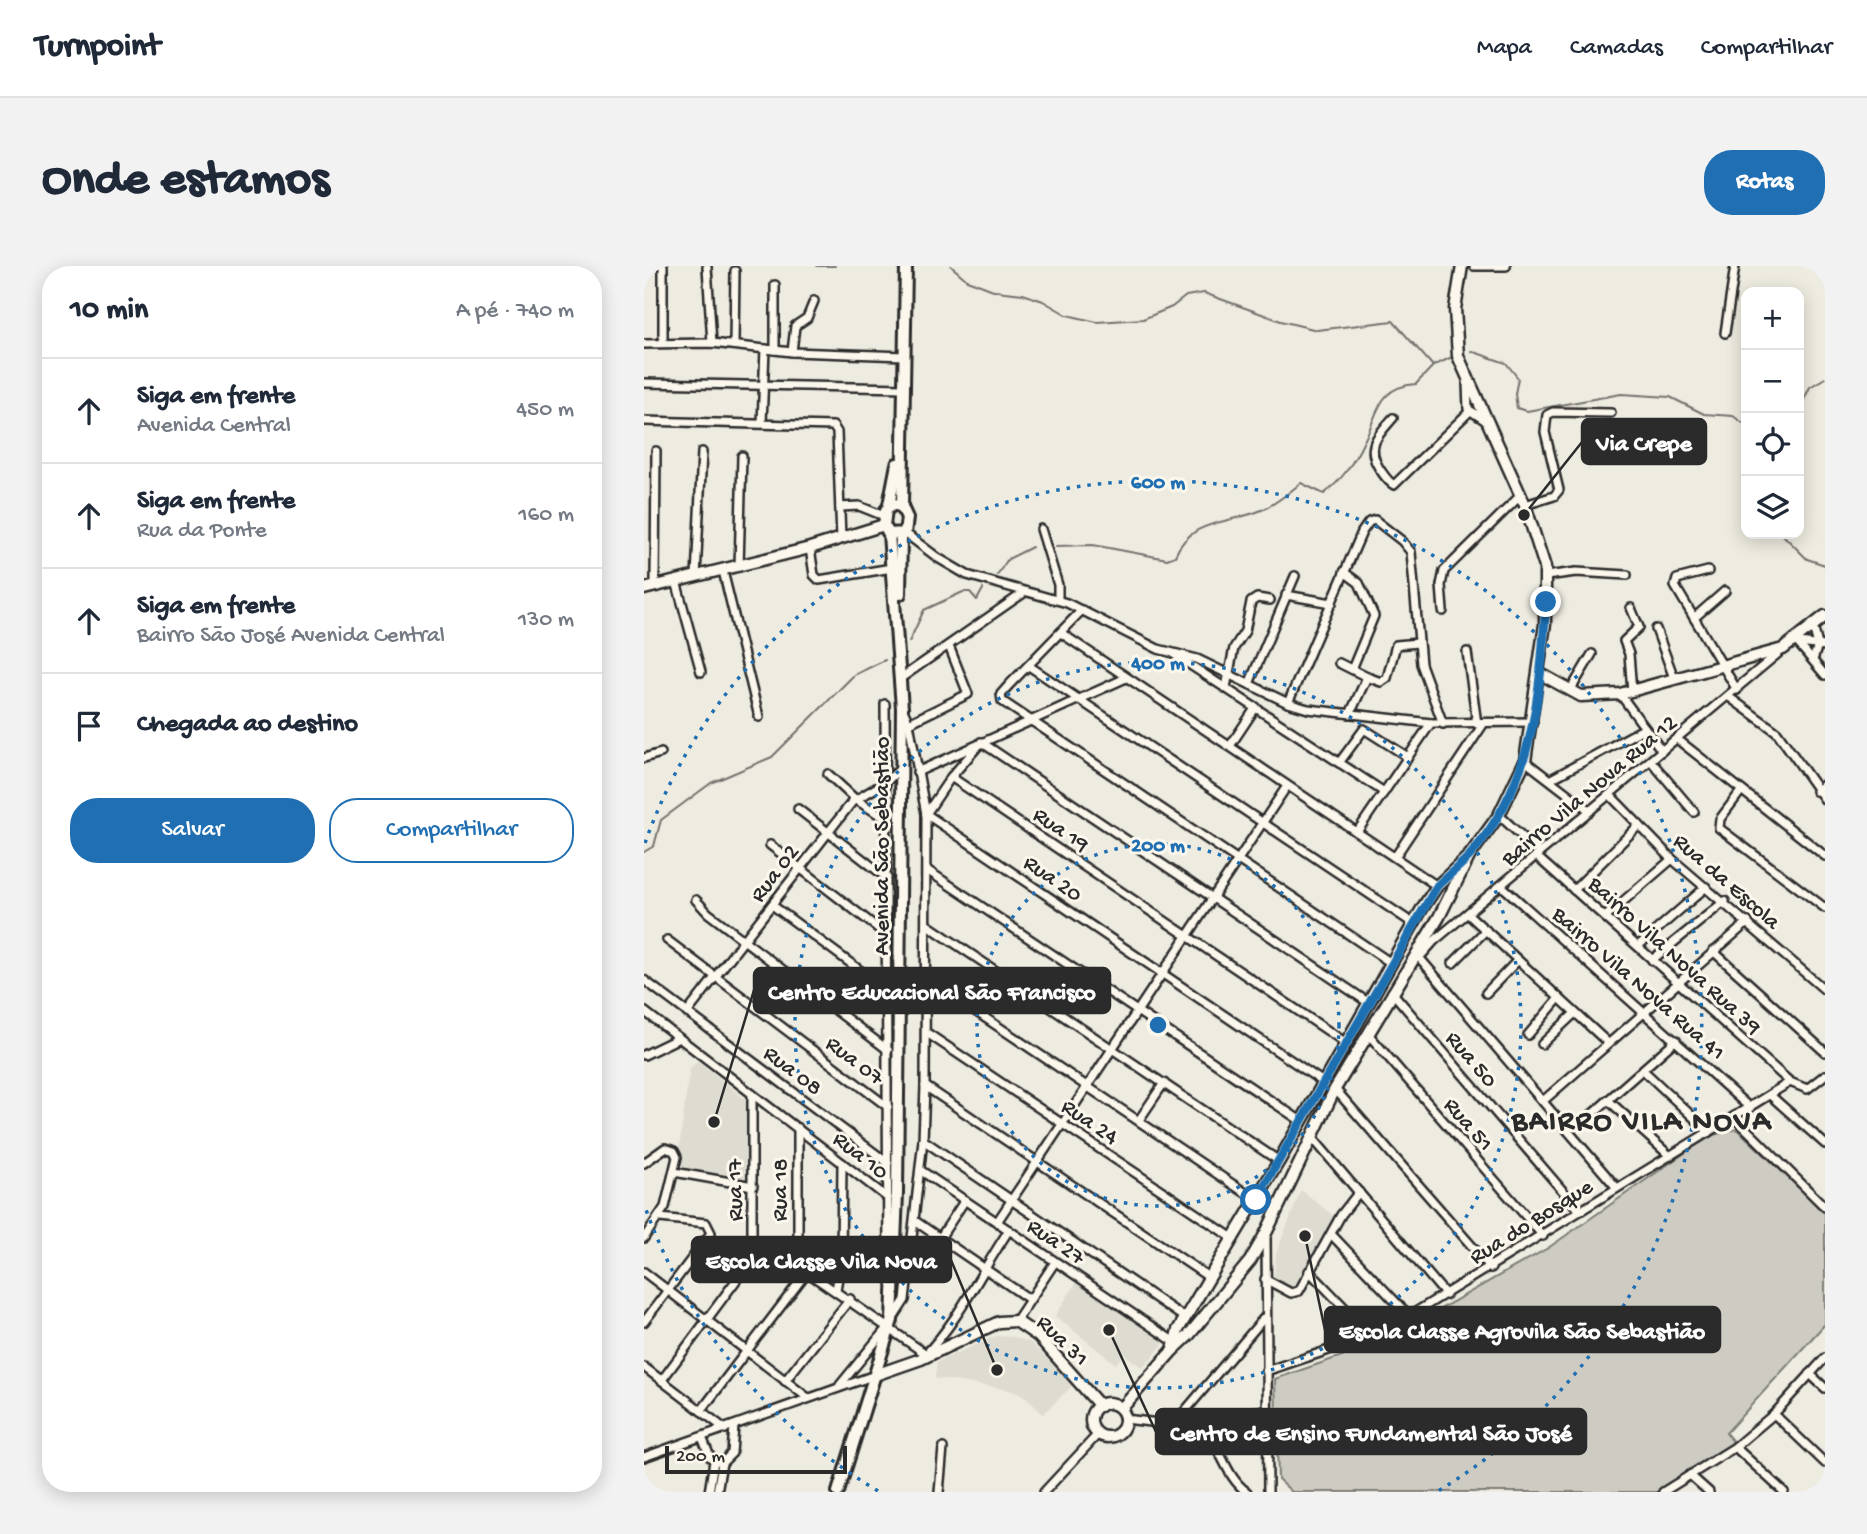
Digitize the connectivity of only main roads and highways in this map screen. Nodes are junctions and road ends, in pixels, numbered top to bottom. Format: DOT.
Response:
graph roads {
  1 [pos="905,266"];
  2 [pos="902,434"];
  3 [pos="889,505"];
  4 [pos="902,507"];
  5 [pos="886,525"];
  6 [pos="903,534"];
  7 [pos="898,625"];
  8 [pos="838,1492"];
  1 -- 2 [label="main road, Avenida São Sebastião"];
  2 -- 3 [label="main road, Avenida São Sebastião"];
  2 -- 4 [label="main road, Avenida São Sebastião"];
  3 -- 4 [label="main road"];
  3 -- 5 [label="main road, Avenida São Sebastião"];
  4 -- 6 [label="main road, Avenida São Sebastião"];
  5 -- 6 [label="main road"];
  5 -- 7 [label="main road, Avenida São Sebastião"];
  6 -- 7 [label="main road, Avenida São Sebastião"];
  7 -- 8 [label="main road, Avenida São Sebastião"];
}
